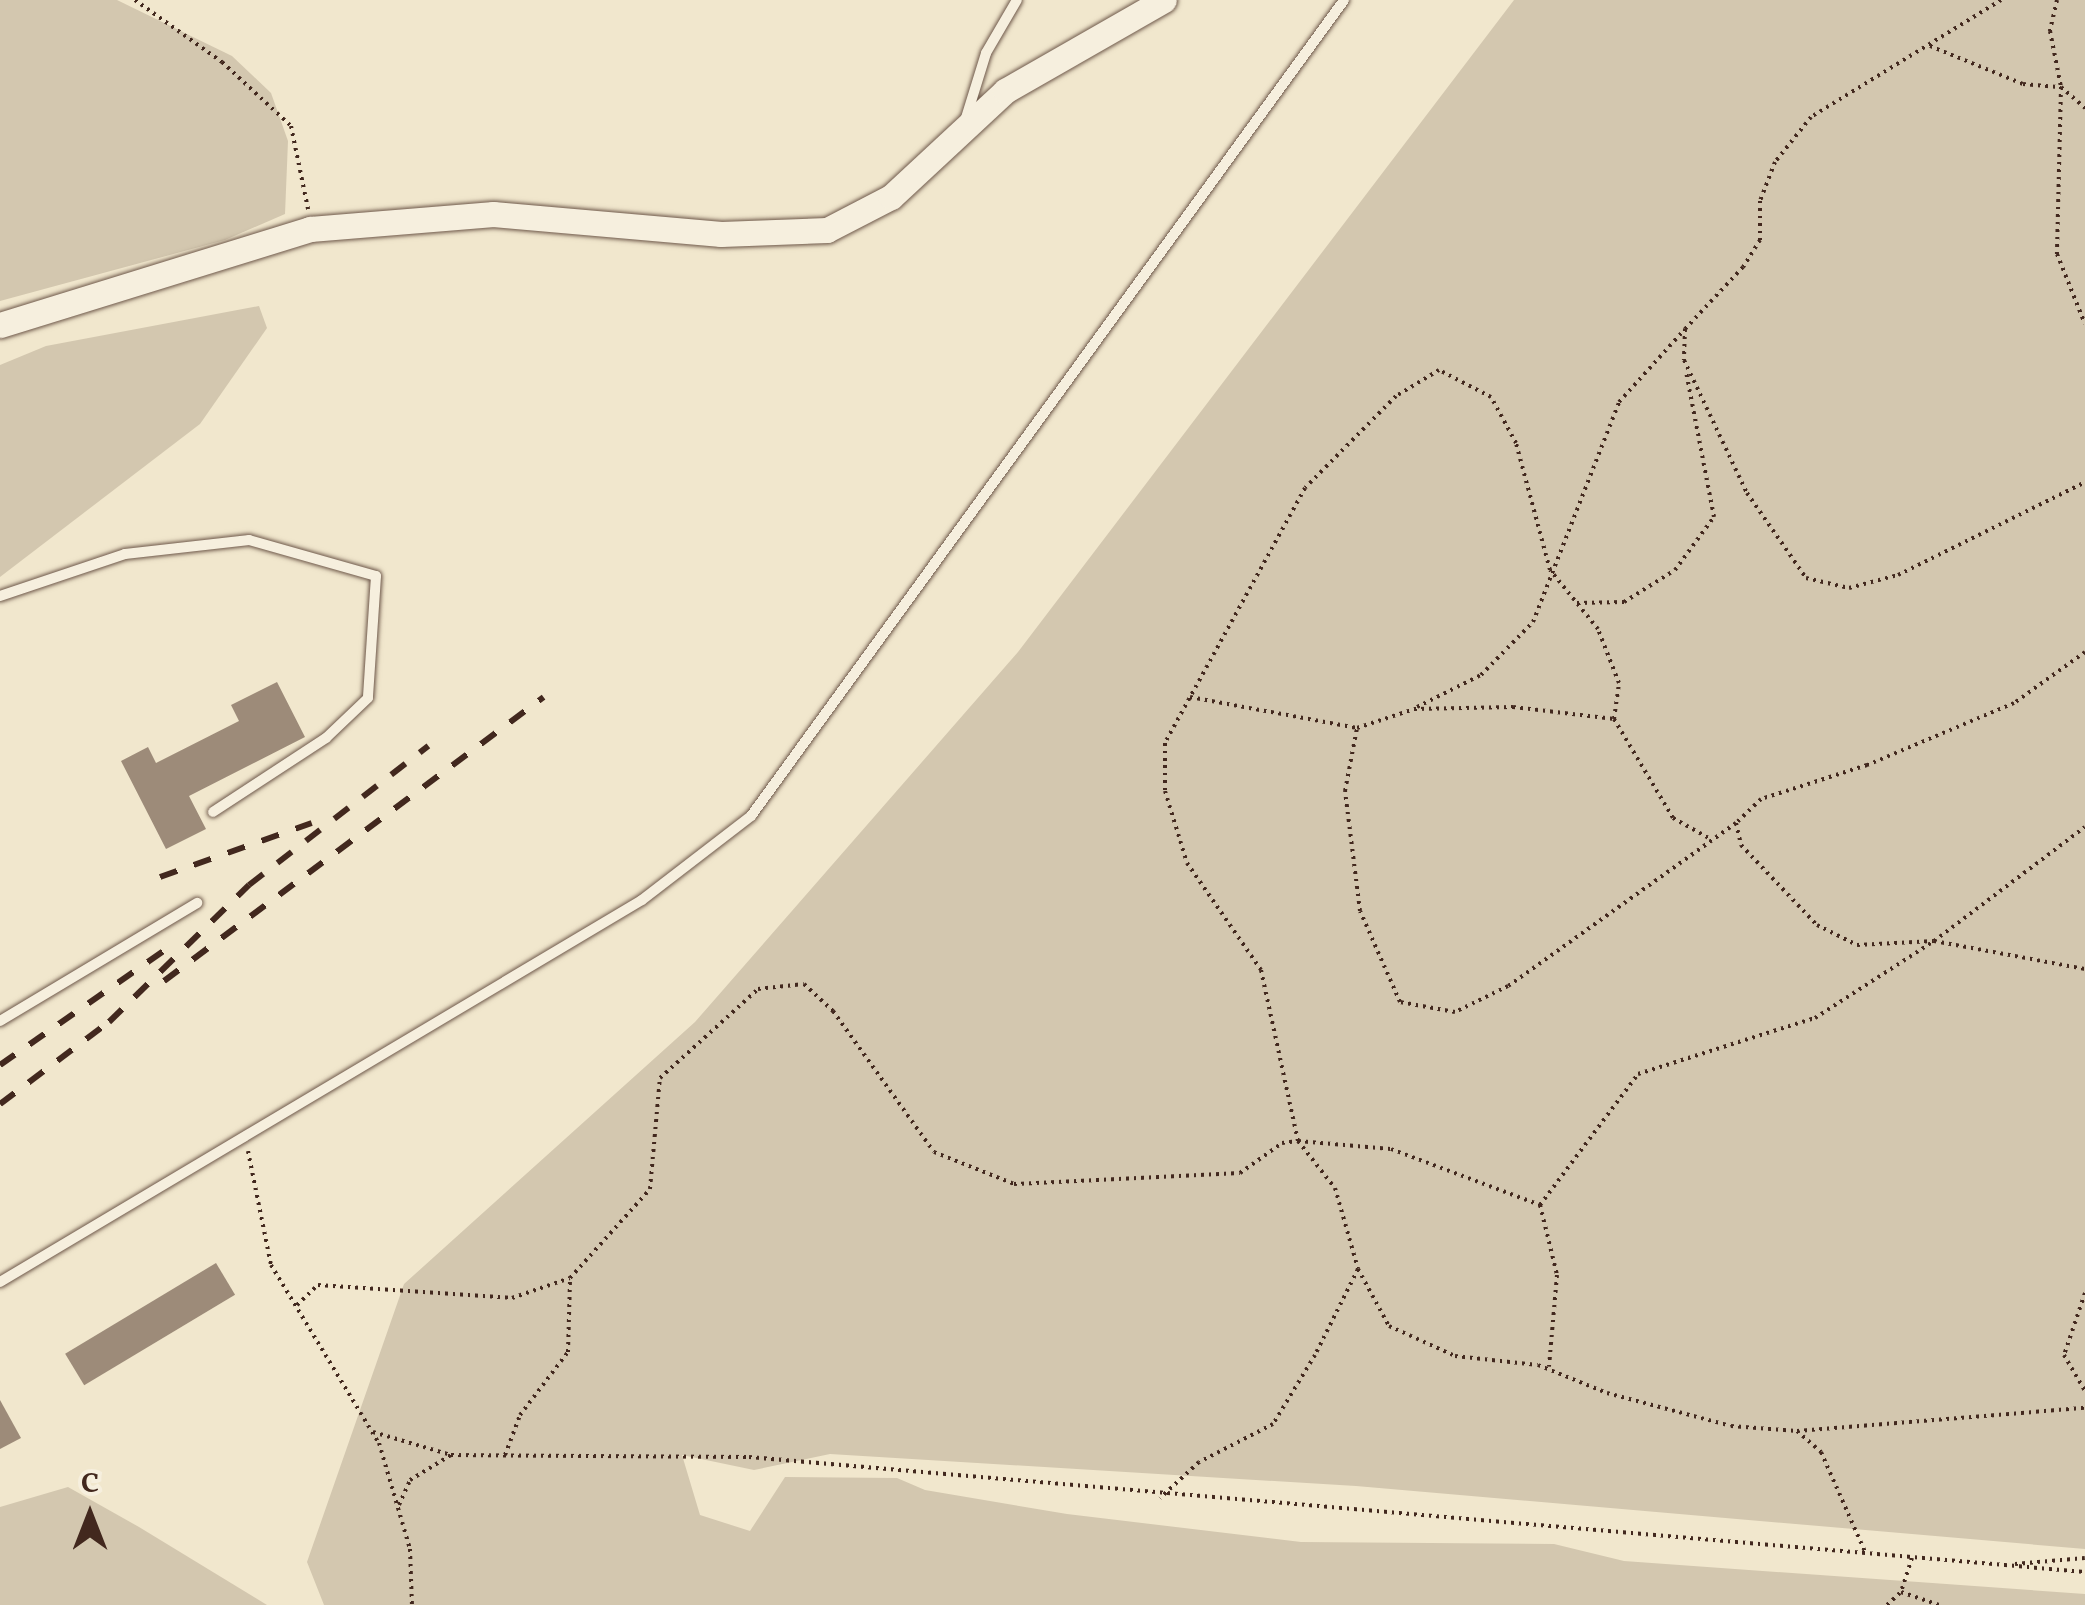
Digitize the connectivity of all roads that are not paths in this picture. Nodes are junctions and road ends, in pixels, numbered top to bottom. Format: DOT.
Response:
graph roads {
  1 [pos="1017,0"];
  2 [pos="1164,0"];
  3 [pos="1344,0"];
  4 [pos="962,131"];
  5 [pos="0,325"];
  6 [pos="0,596"];
  7 [pos="213,812"];
  8 [pos="198,903"];
  9 [pos="0,1021"];
  10 [pos="0,1282"];
  1 -- 4 [label="lane"];
  2 -- 4 [label="street"];
  3 -- 10 [label="lane"];
  4 -- 5 [label="street"];
  6 -- 7 [label="lane"];
  8 -- 9 [label="lane"];
}
